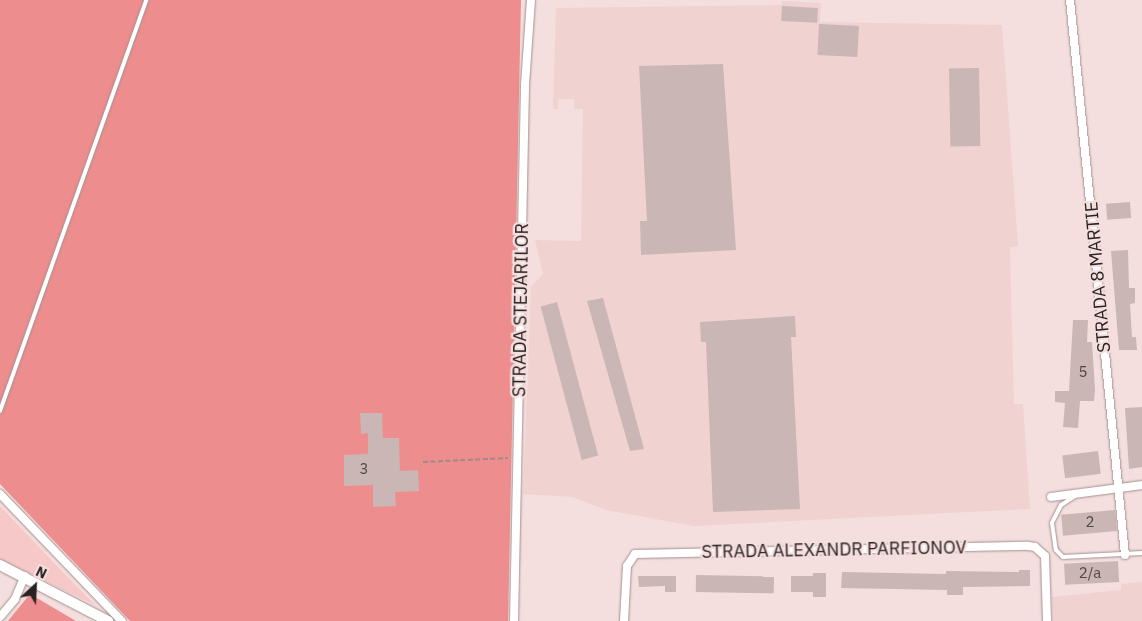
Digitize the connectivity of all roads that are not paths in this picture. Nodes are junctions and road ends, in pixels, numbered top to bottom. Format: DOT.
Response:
graph roads {
  1 [pos="146,0"];
  2 [pos="531,0"];
  3 [pos="1070,0"];
  4 [pos="0,411"];
  5 [pos="1142,485"];
  6 [pos="1117,488"];
  7 [pos="1080,493"];
  8 [pos="0,494"];
  9 [pos="1051,497"];
  10 [pos="1142,553"];
  11 [pos="1125,555"];
  12 [pos="0,565"];
  13 [pos="24,576"];
  14 [pos="0,617"];
  15 [pos="108,621"];
  16 [pos="122,621"];
  17 [pos="514,621"];
  18 [pos="624,621"];
  19 [pos="1047,621"];
  1 -- 4 [label="lane"];
  2 -- 17 [label="street, STRADA STEJARILOR"];
  3 -- 6 [label="street, STRADA 8 MARTIE"];
  5 -- 6 [label="street"];
  6 -- 7 [label="street"];
  6 -- 11 [label="street, STRADA 8 MARTIE"];
  7 -- 9 [label="street"];
  7 -- 11 [label="lane"];
  8 -- 16 [label="street"];
  10 -- 11 [label="lane"];
  12 -- 13 [label="street"];
  13 -- 14 [label="street"];
  13 -- 15 [label="street"];
  18 -- 19 [label="street, STRADA ALEXANDR PARFIONOV"];
}
